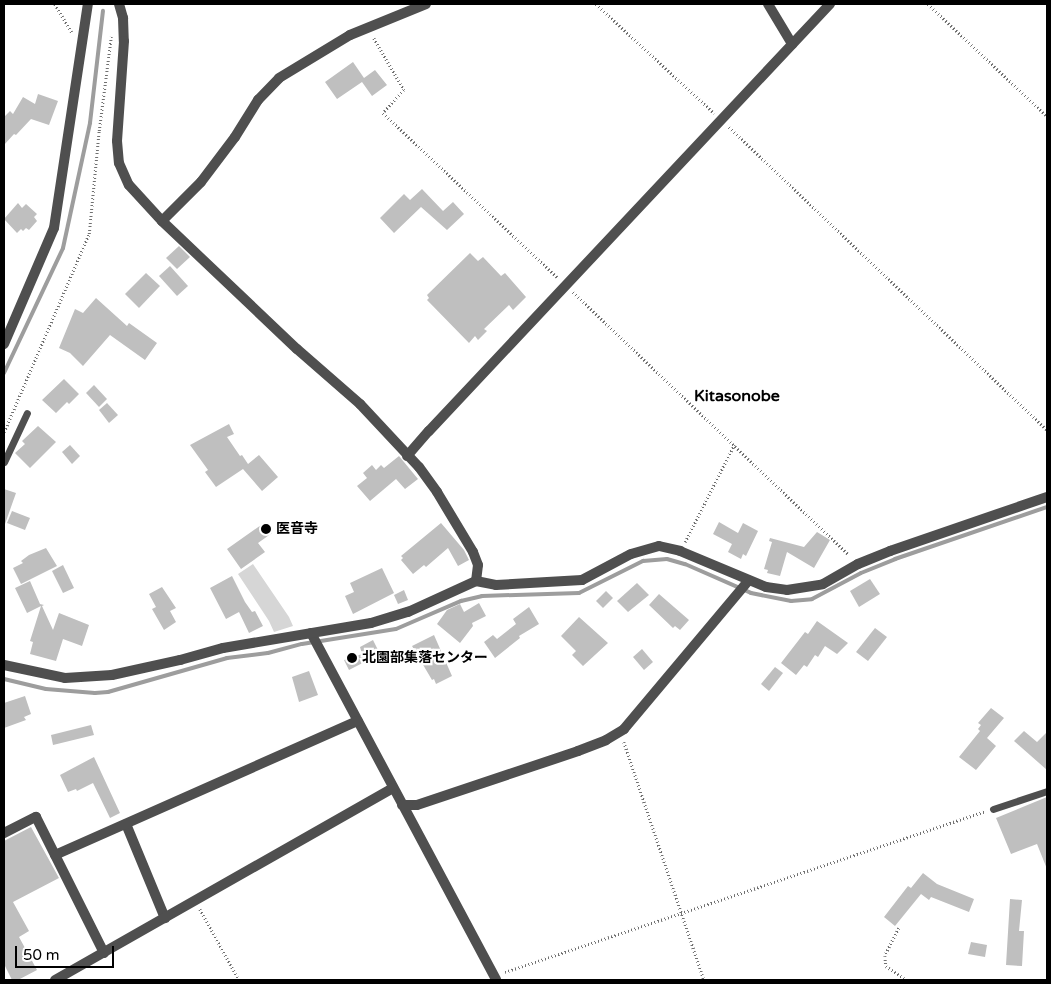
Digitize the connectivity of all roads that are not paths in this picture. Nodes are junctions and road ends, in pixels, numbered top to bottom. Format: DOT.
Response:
graph roads {
  1 [pos="88,4"];
  2 [pos="119,4"];
  3 [pos="426,4"];
  4 [pos="768,4"];
  5 [pos="830,4"];
  6 [pos="792,44"];
  7 [pos="162,221"];
  8 [pos="4,344"];
  9 [pos="27,413"];
  10 [pos="407,456"];
  11 [pos="4,462"];
  12 [pos="1047,497"];
  13 [pos="748,580"];
  14 [pos="476,581"];
  15 [pos="311,633"];
  16 [pos="4,665"];
  17 [pos="358,721"];
  18 [pos="393,788"];
  19 [pos="1047,791"];
  20 [pos="402,805"];
  21 [pos="993,809"];
  22 [pos="126,824"];
  23 [pos="4,833"];
  24 [pos="55,855"];
  25 [pos="165,918"];
  26 [pos="104,952"];
  27 [pos="495,978"];
  28 [pos="55,980"];
  1 -- 8 [label="street"];
  2 -- 7 [label="street"];
  3 -- 7 [label="street"];
  4 -- 6 [label="street"];
  5 -- 6 [label="street"];
  6 -- 10 [label="street"];
  7 -- 10 [label="street"];
  9 -- 11 [label="lane"];
  10 -- 14 [label="street"];
  12 -- 13 [label="street"];
  13 -- 14 [label="street"];
  13 -- 20 [label="street"];
  14 -- 15 [label="street"];
  15 -- 16 [label="street"];
  15 -- 17 [label="street"];
  17 -- 18 [label="street"];
  17 -- 22 [label="street"];
  18 -- 20 [label="street"];
  18 -- 25 [label="street"];
  19 -- 21 [label="lane"];
  20 -- 27 [label="street"];
  22 -- 24 [label="street"];
  22 -- 25 [label="street"];
  23 -- 24 [label="street"];
  24 -- 26 [label="street"];
  25 -- 26 [label="street"];
  26 -- 28 [label="street"];
}
